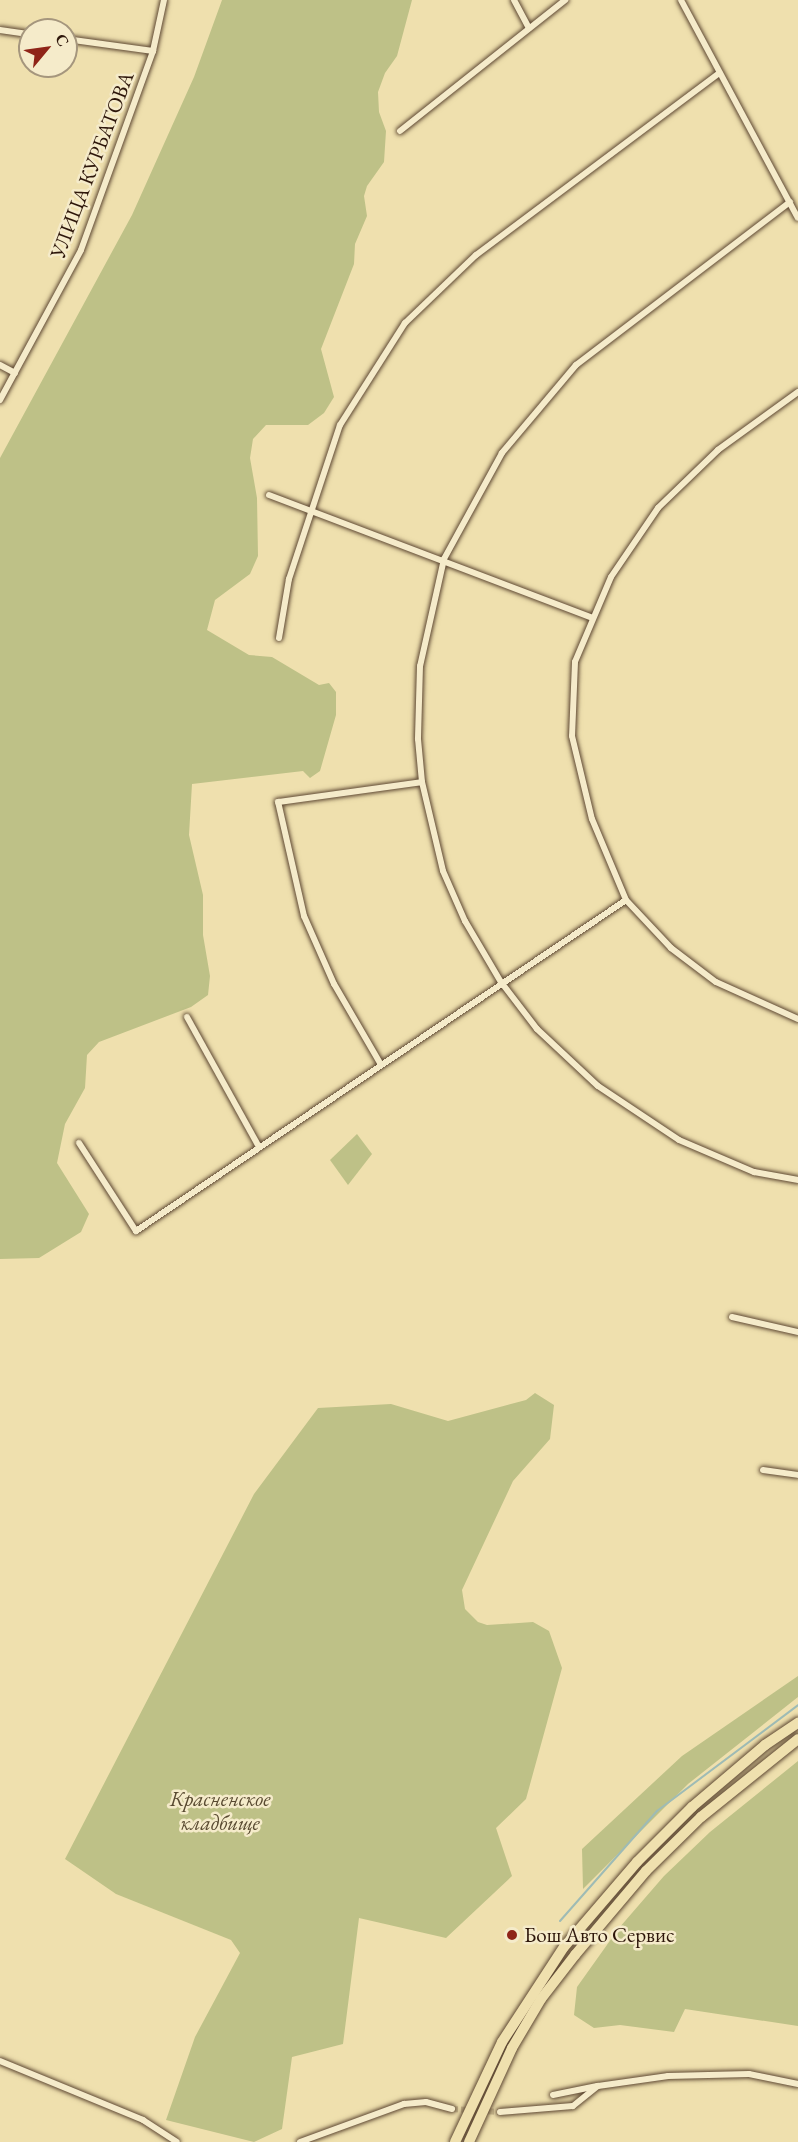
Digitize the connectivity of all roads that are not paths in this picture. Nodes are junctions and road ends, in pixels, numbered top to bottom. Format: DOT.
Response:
graph roads {
  1 [pos="164,0"];
  2 [pos="514,0"];
  3 [pos="565,0"];
  4 [pos="681,0"];
  5 [pos="529,28"];
  6 [pos="1,32"];
  7 [pos="18,33"];
  8 [pos="78,41"];
  9 [pos="153,51"];
  10 [pos="719,73"];
  11 [pos="400,131"];
  12 [pos="790,202"];
  13 [pos="798,218"];
  14 [pos="0,365"];
  15 [pos="15,373"];
  16 [pos="798,392"];
  17 [pos="0,400"];
  18 [pos="269,495"];
  19 [pos="310,509"];
  20 [pos="444,559"];
  21 [pos="592,618"];
  22 [pos="279,638"];
  23 [pos="422,782"];
  24 [pos="626,900"];
  25 [pos="501,982"];
  26 [pos="187,1017"];
  27 [pos="798,1019"];
  28 [pos="380,1063"];
  29 [pos="79,1143"];
  30 [pos="259,1147"];
  31 [pos="798,1180"];
  32 [pos="732,1317"];
  33 [pos="798,1332"];
  34 [pos="763,1470"];
  35 [pos="798,1475"];
  36 [pos="798,1723"];
  37 [pos="798,1739"];
  38 [pos="0,2061"];
  39 [pos="798,2084"];
  40 [pos="598,2086"];
  41 [pos="553,2095"];
  42 [pos="452,2109"];
  43 [pos="500,2112"];
  44 [pos="177,2142"];
  45 [pos="300,2142"];
  46 [pos="455,2142"];
  47 [pos="469,2142"];
  1 -- 9 [label="street, УЛИЦА КУРБАТОВА"];
  2 -- 5 [label="street"];
  3 -- 5 [label="street"];
  4 -- 10 [label="street"];
  5 -- 11 [label="street"];
  6 -- 7 [label="street"];
  8 -- 9 [label="street"];
  9 -- 15 [label="street, УЛИЦА КУРБАТОВА"];
  10 -- 12 [label="street"];
  10 -- 19 [label="street"];
  12 -- 13 [label="street"];
  12 -- 20 [label="street"];
  14 -- 15 [label="street"];
  15 -- 17 [label="street, УЛИЦА КУРБАТОВА"];
  16 -- 21 [label="street"];
  18 -- 19 [label="street"];
  19 -- 20 [label="street"];
  19 -- 22 [label="street"];
  20 -- 21 [label="street"];
  20 -- 23 [label="street"];
  21 -- 24 [label="street"];
  23 -- 25 [label="street"];
  23 -- 28 [label="street"];
  24 -- 25 [label="street"];
  24 -- 27 [label="street"];
  25 -- 28 [label="street"];
  25 -- 31 [label="street"];
  26 -- 30 [label="street"];
  28 -- 30 [label="street"];
  29 -- 30 [label="street"];
  32 -- 33 [label="street"];
  34 -- 35 [label="street"];
  36 -- 46 [label="main road"];
  37 -- 47 [label="main road"];
  38 -- 44 [label="street"];
  39 -- 40 [label="street"];
  40 -- 41 [label="street"];
  40 -- 43 [label="street"];
  42 -- 45 [label="street"];
}
